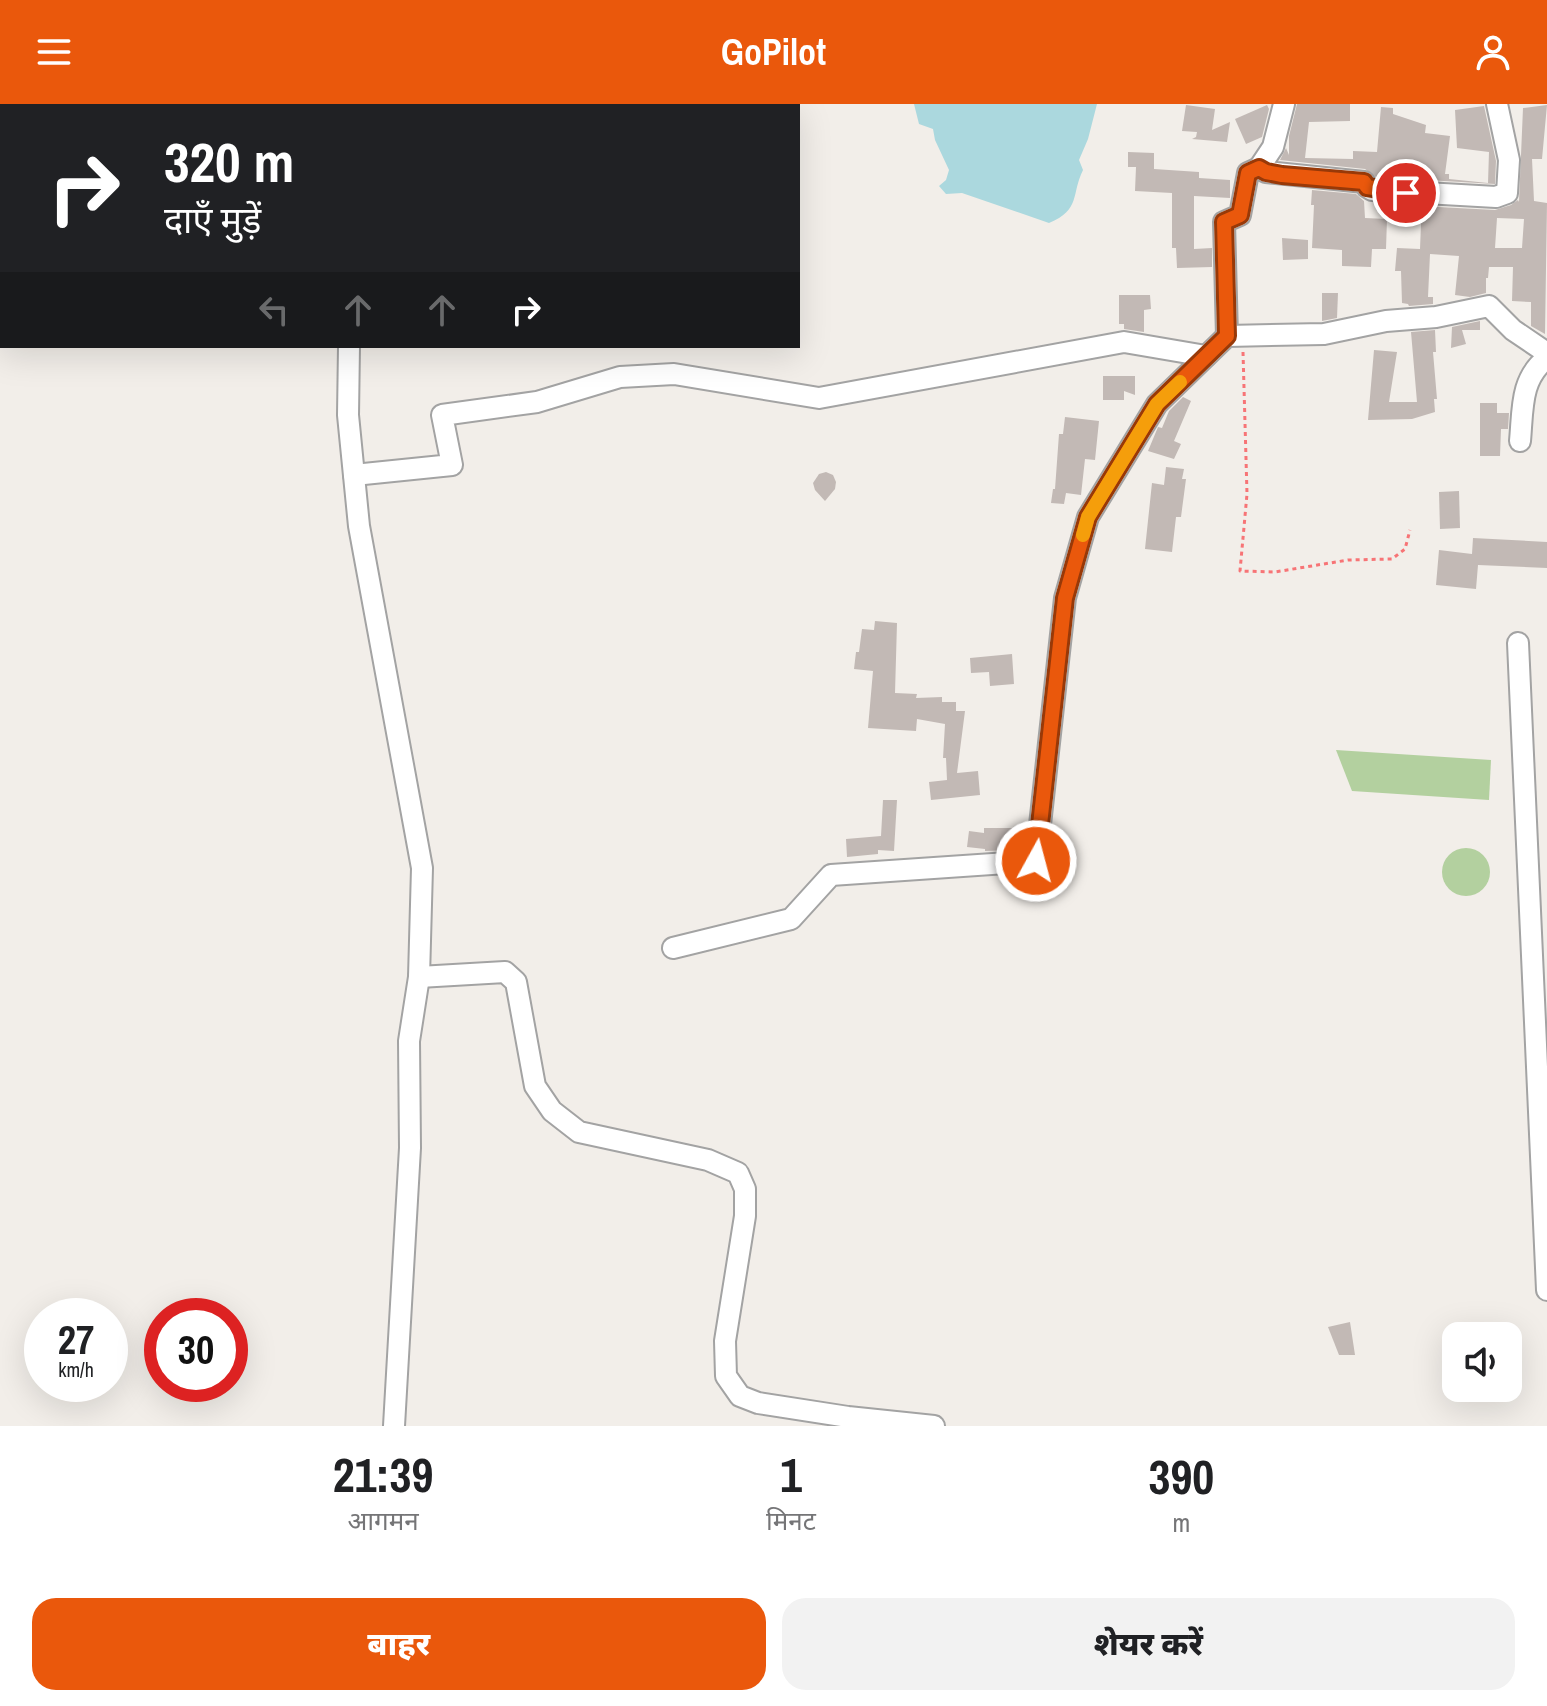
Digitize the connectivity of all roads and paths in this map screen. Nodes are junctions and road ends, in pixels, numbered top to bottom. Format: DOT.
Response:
graph roads {
  1 [pos="1284,104"];
  2 [pos="1497,104"];
  3 [pos="1259,168"];
  4 [pos="1235,336"];
  5 [pos="349,348"];
  6 [pos="1547,355"];
  7 [pos="1206,356"];
  8 [pos="1520,441"];
  9 [pos="354,475"];
  10 [pos="1410,530"];
  11 [pos="1518,643"];
  12 [pos="673,948"];
  13 [pos="419,977"];
  14 [pos="1547,1290"];
  15 [pos="394,1426"];
  16 [pos="934,1426"];
  1 -- 3 [label="street"];
  2 -- 3 [label="street"];
  3 -- 4 [label="street"];
  4 -- 6 [label="street"];
  4 -- 7 [label="street"];
  4 -- 10 [label="path"];
  5 -- 9 [label="street"];
  6 -- 8 [label="street"];
  7 -- 9 [label="street"];
  7 -- 12 [label="street"];
  9 -- 13 [label="street"];
  11 -- 14 [label="street"];
  13 -- 15 [label="street"];
  13 -- 16 [label="street"];
}
